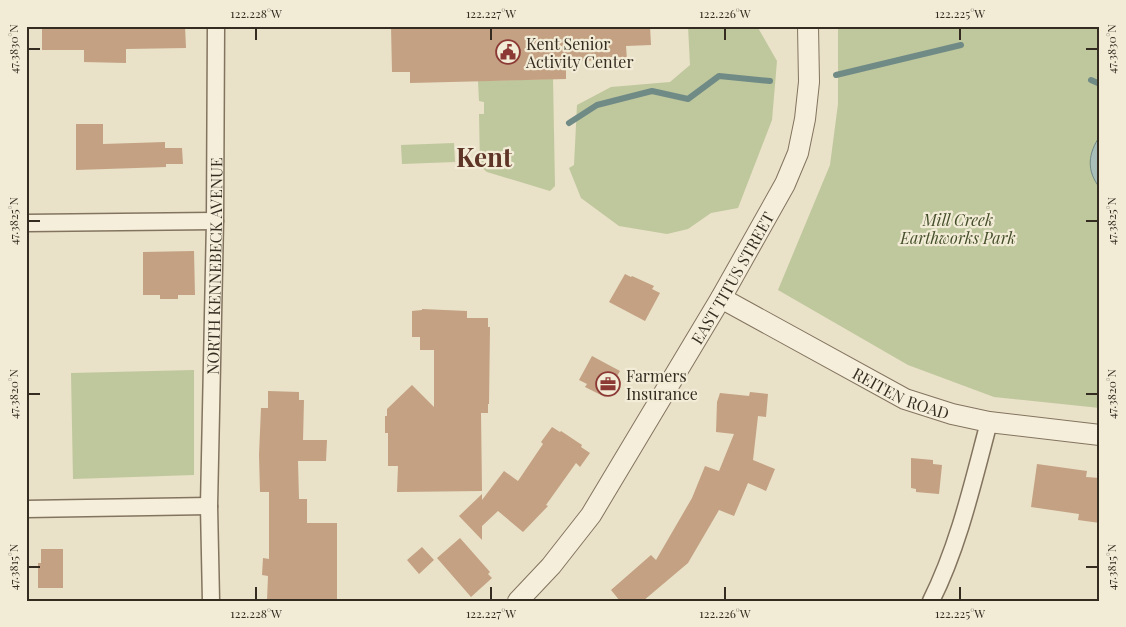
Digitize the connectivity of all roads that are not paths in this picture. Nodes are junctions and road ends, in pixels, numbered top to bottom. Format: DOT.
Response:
graph roads {
  1 [pos="216,26"];
  2 [pos="808,26"];
  3 [pos="215,221"];
  4 [pos="26,223"];
  5 [pos="720,298"];
  6 [pos="989,422"];
  7 [pos="1100,436"];
  8 [pos="209,506"];
  9 [pos="26,509"];
  10 [pos="211,601"];
  11 [pos="518,601"];
  12 [pos="931,601"];
  1 -- 3 [label="street, NORTH KENNEBECK AVENUE"];
  2 -- 5 [label="street, EAST TITUS STREET"];
  3 -- 4 [label="street"];
  3 -- 8 [label="street, NORTH KENNEBECK AVENUE"];
  5 -- 6 [label="street, REITEN ROAD"];
  5 -- 11 [label="street, EAST TITUS STREET"];
  6 -- 7 [label="street, REITEN ROAD"];
  6 -- 12 [label="street"];
  8 -- 9 [label="street"];
  8 -- 10 [label="street, NORTH KENNEBECK AVENUE"];
}
